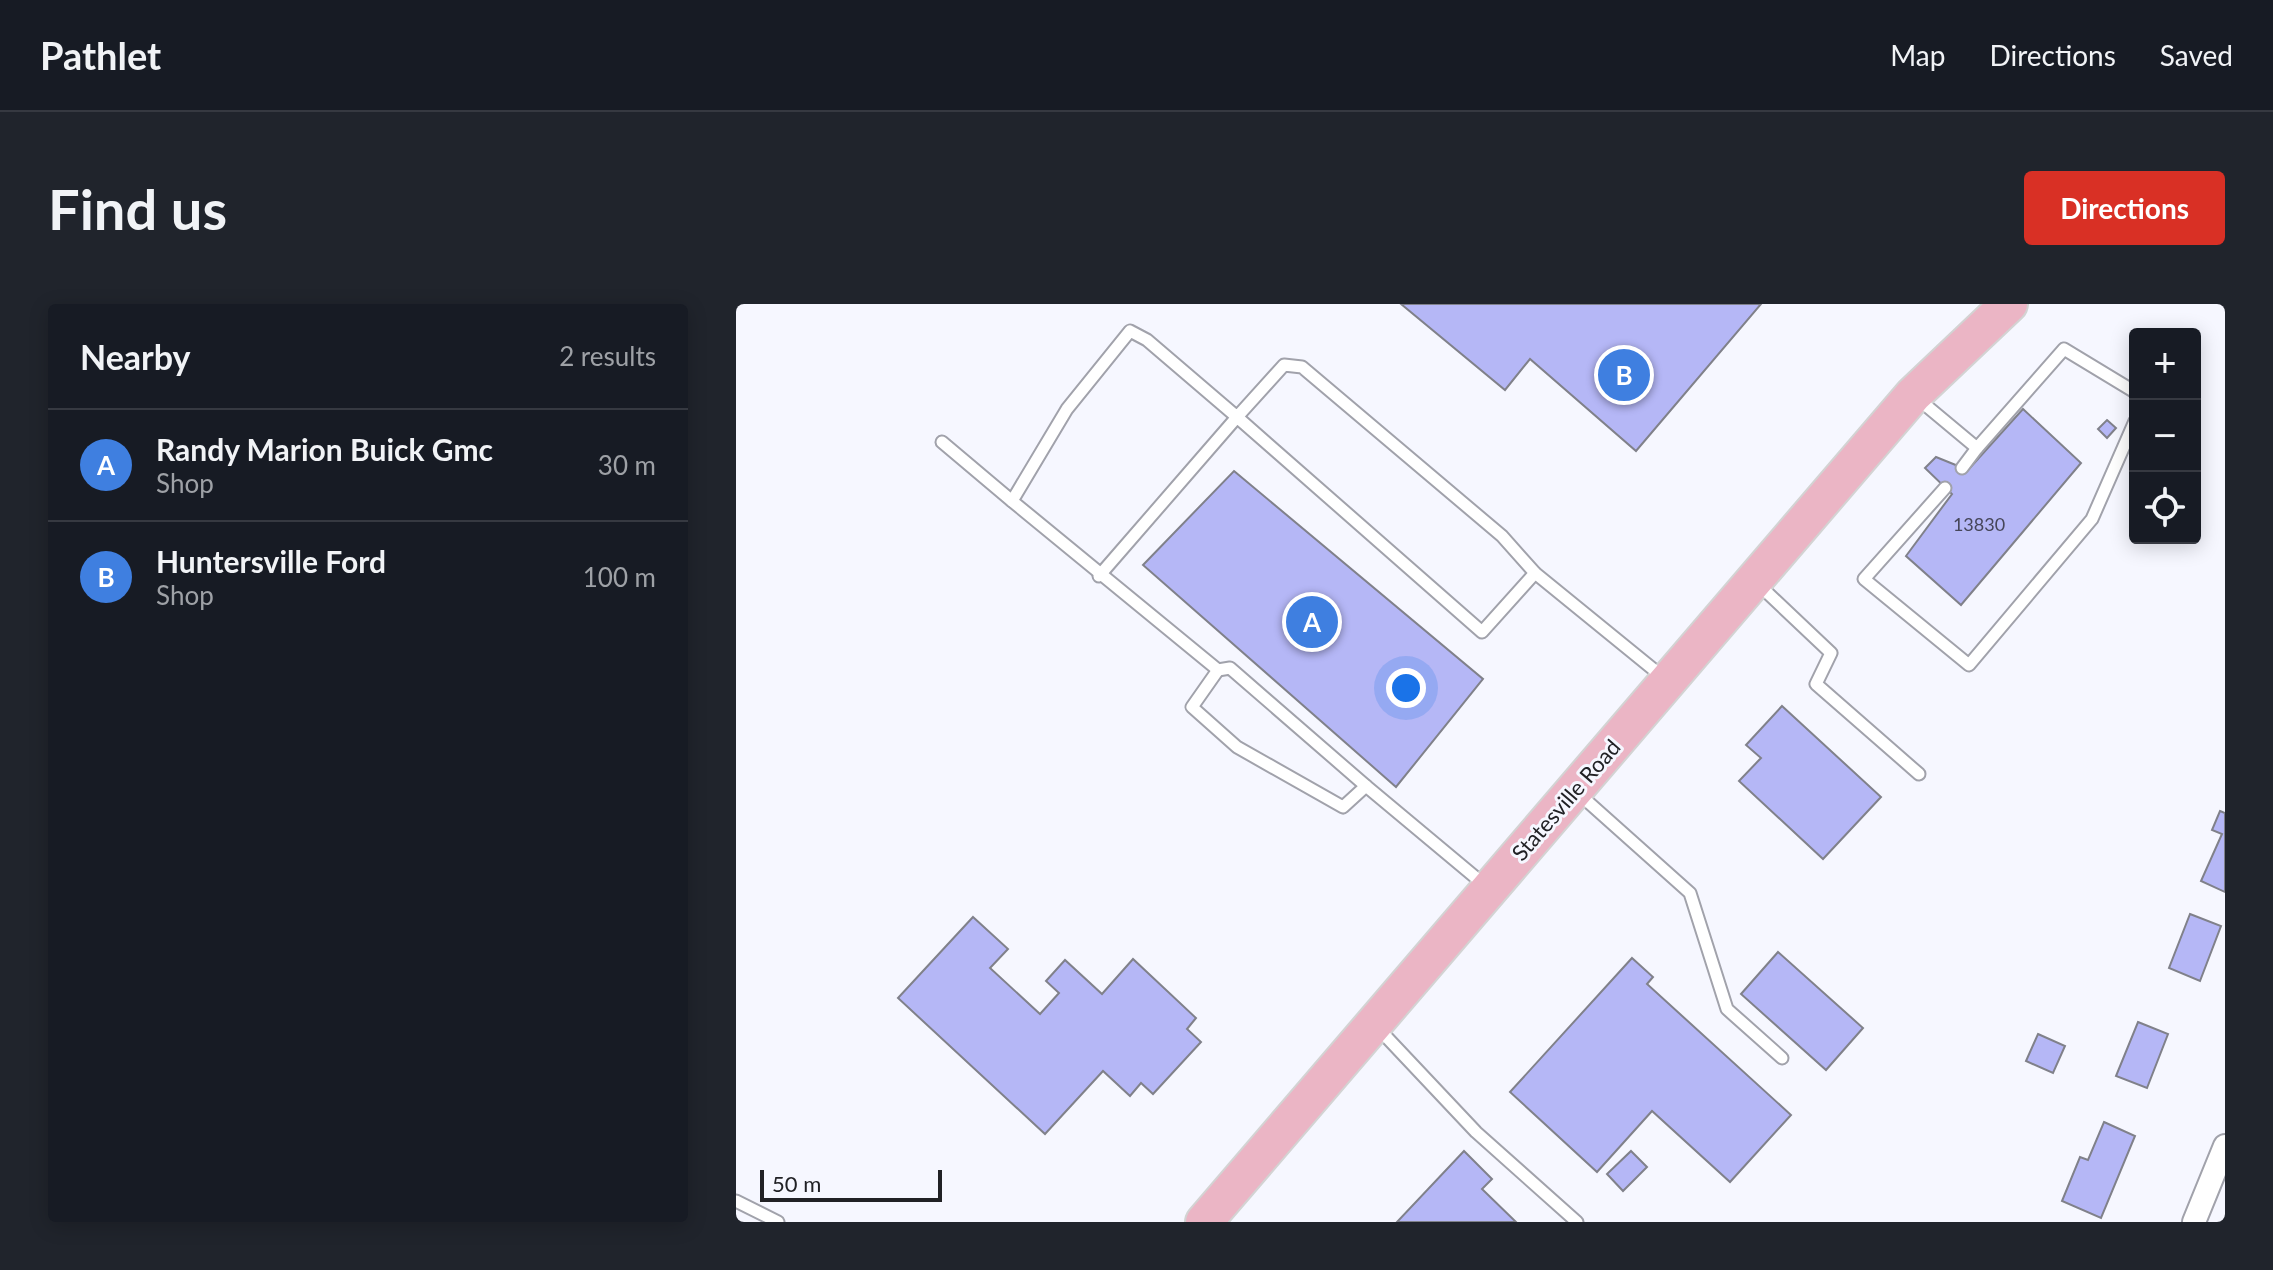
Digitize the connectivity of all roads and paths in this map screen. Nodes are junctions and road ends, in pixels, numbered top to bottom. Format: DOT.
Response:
graph roads {
  1 [pos="1979,304"];
  2 [pos="2009,304"];
  3 [pos="1921,386"];
  4 [pos="2129,388"];
  5 [pos="1237,417"];
  6 [pos="2129,435"];
  7 [pos="942,442"];
  8 [pos="1977,448"];
  9 [pos="1962,468"];
  10 [pos="1945,488"];
  11 [pos="1012,501"];
  12 [pos="1535,573"];
  13 [pos="1099,576"];
  14 [pos="1754,580"];
  15 [pos="1218,670"];
  16 [pos="1668,681"];
  17 [pos="1919,774"];
  18 [pos="1366,786"];
  19 [pos="1574,790"];
  20 [pos="1490,889"];
  21 [pos="1374,1023"];
  22 [pos="1782,1058"];
  23 [pos="2225,1146"];
  24 [pos="736,1201"];
  25 [pos="778,1222"];
  26 [pos="1204,1222"];
  27 [pos="1577,1222"];
  28 [pos="2194,1222"];
  1 -- 3 [label="main road, Statesville Road"];
  2 -- 3 [label="main road, Statesville Road"];
  3 -- 8 [label="lane"];
  3 -- 14 [label="main road, Statesville Road"];
  4 -- 8 [label="lane"];
  5 -- 11 [label="lane"];
  5 -- 12 [label="lane"];
  5 -- 12 [label="lane"];
  5 -- 13 [label="lane"];
  6 -- 10 [label="lane"];
  7 -- 11 [label="lane"];
  8 -- 9 [label="lane"];
  11 -- 13 [label="lane"];
  12 -- 16 [label="lane"];
  13 -- 15 [label="lane"];
  14 -- 16 [label="main road, Statesville Road"];
  14 -- 17 [label="lane"];
  15 -- 18 [label="lane"];
  15 -- 18 [label="lane"];
  16 -- 19 [label="main road, Statesville Road"];
  18 -- 20 [label="lane"];
  19 -- 20 [label="main road, Statesville Road"];
  19 -- 22 [label="lane"];
  20 -- 21 [label="main road, Statesville Road"];
  21 -- 26 [label="main road, Statesville Road"];
  21 -- 27 [label="lane"];
  23 -- 28 [label="street"];
  24 -- 25 [label="lane"];
}
